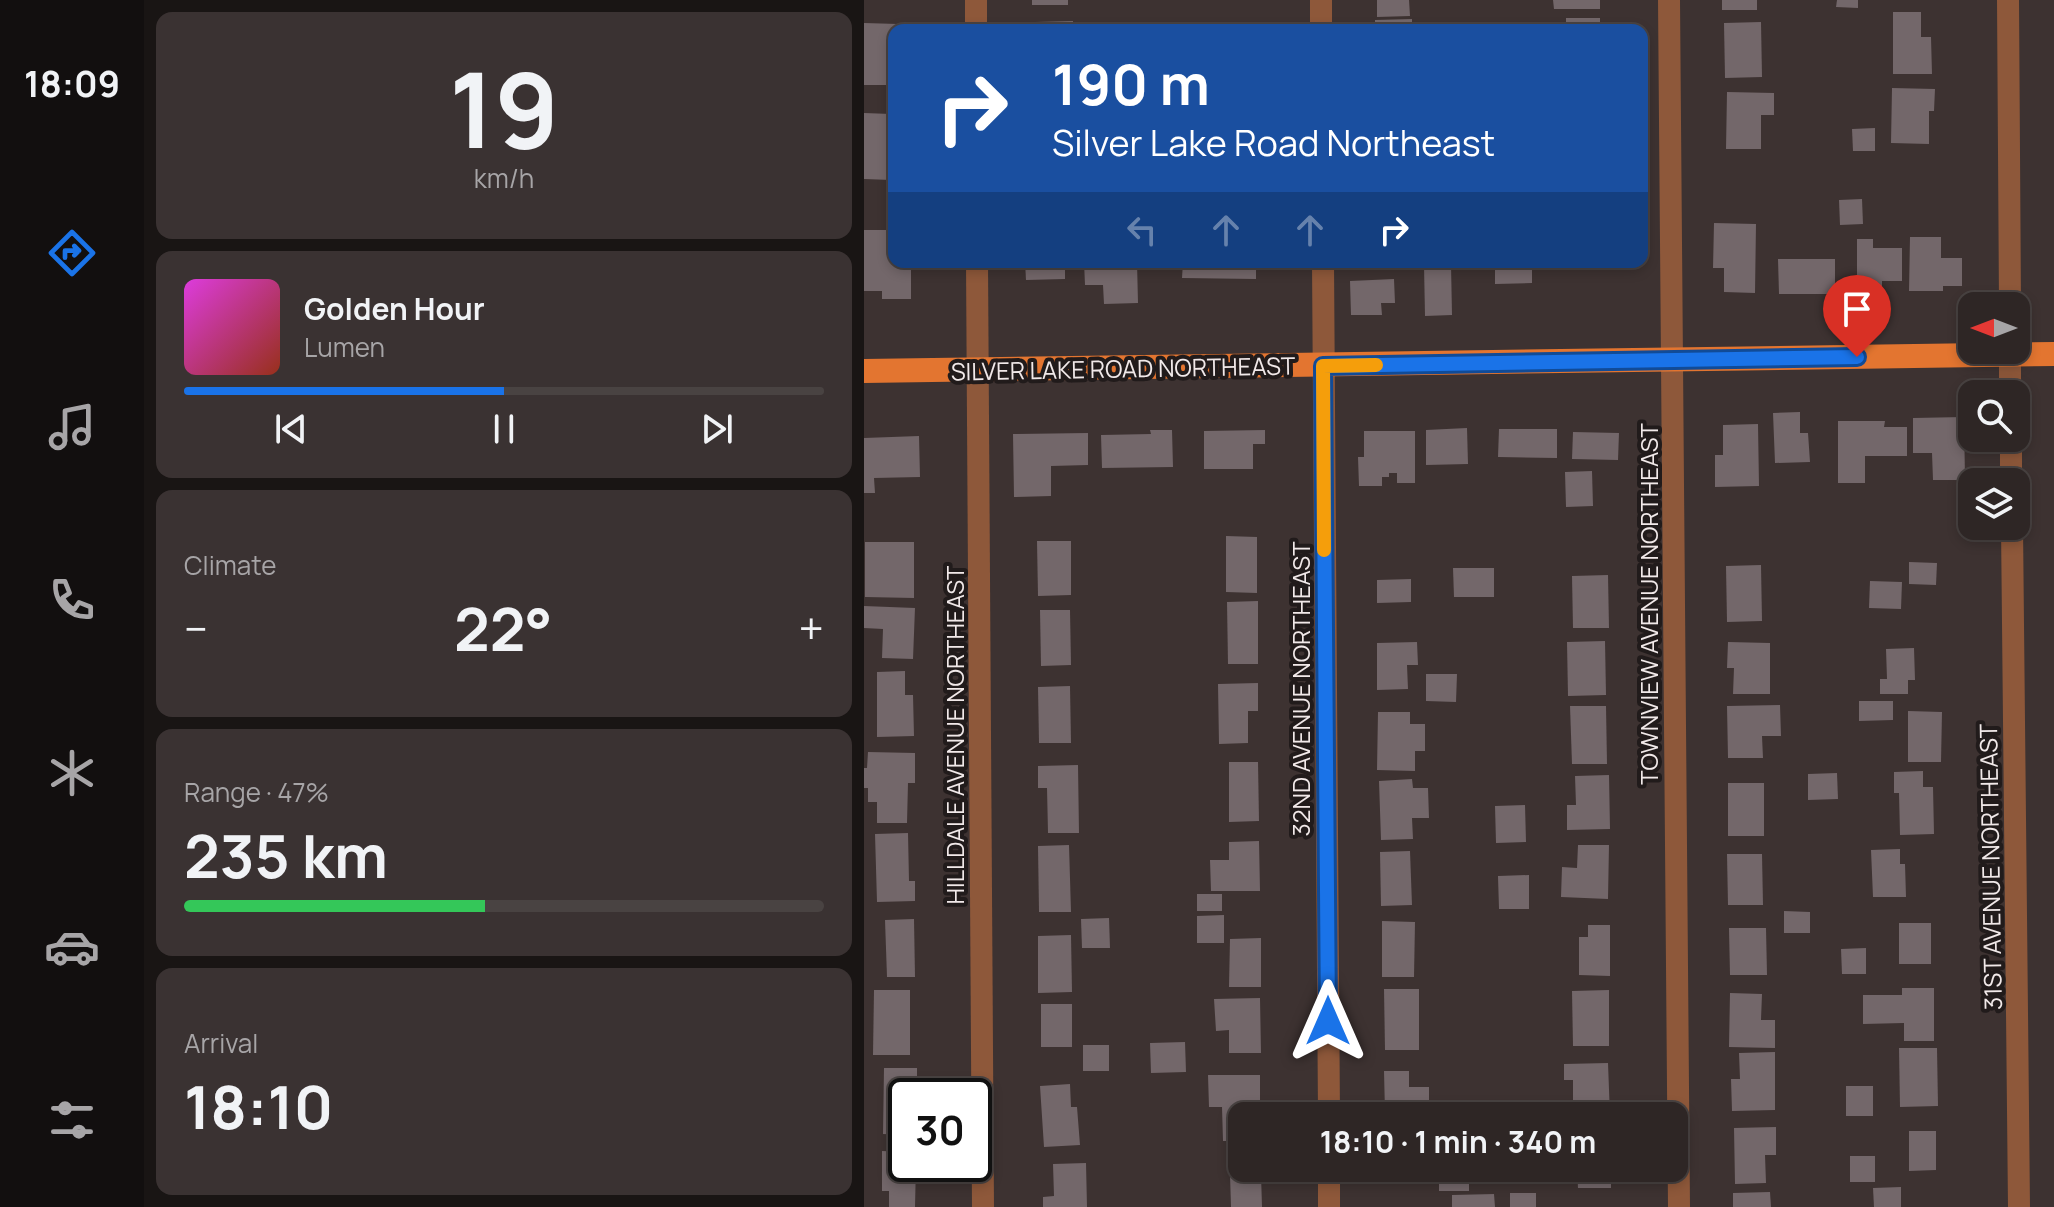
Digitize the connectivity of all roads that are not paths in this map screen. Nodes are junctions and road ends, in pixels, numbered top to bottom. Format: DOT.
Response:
graph roads {
  1 [pos="976,0"];
  2 [pos="1321,0"];
  3 [pos="1669,0"];
  4 [pos="2008,0"];
  5 [pos="976,24"];
  6 [pos="1321,24"];
  7 [pos="977,268"];
  8 [pos="1323,268"];
  9 [pos="2010,292"];
  10 [pos="1958,353"];
  11 [pos="2030,353"];
  12 [pos="2054,354"];
  13 [pos="1672,361"];
  14 [pos="1323,366"];
  15 [pos="978,370"];
  16 [pos="864,371"];
  17 [pos="2012,540"];
  18 [pos="1329,1102"];
  19 [pos="1329,1182"];
  20 [pos="983,1207"];
  21 [pos="1329,1207"];
  22 [pos="1679,1207"];
  23 [pos="2019,1207"];
  1 -- 5 [label="street"];
  2 -- 6 [label="street"];
  3 -- 13 [label="street, TOWNVIEW AVENUE NORTHEAST"];
  4 -- 9 [label="street"];
  7 -- 15 [label="street, HILLDALE AVENUE NORTHEAST"];
  8 -- 14 [label="street, 32ND AVENUE NORTHEAST"];
  10 -- 13 [label="main road, SILVER LAKE ROAD NORTHEAST"];
  11 -- 12 [label="main road, SILVER LAKE ROAD NORTHEAST"];
  13 -- 14 [label="main road, SILVER LAKE ROAD NORTHEAST"];
  13 -- 22 [label="street, TOWNVIEW AVENUE NORTHEAST"];
  14 -- 15 [label="main road, SILVER LAKE ROAD NORTHEAST"];
  14 -- 18 [label="street, 32ND AVENUE NORTHEAST"];
  15 -- 16 [label="main road, SILVER LAKE ROAD NORTHEAST"];
  15 -- 20 [label="street, HILLDALE AVENUE NORTHEAST"];
  17 -- 23 [label="street, 31ST AVENUE NORTHEAST"];
  19 -- 21 [label="street"];
}
